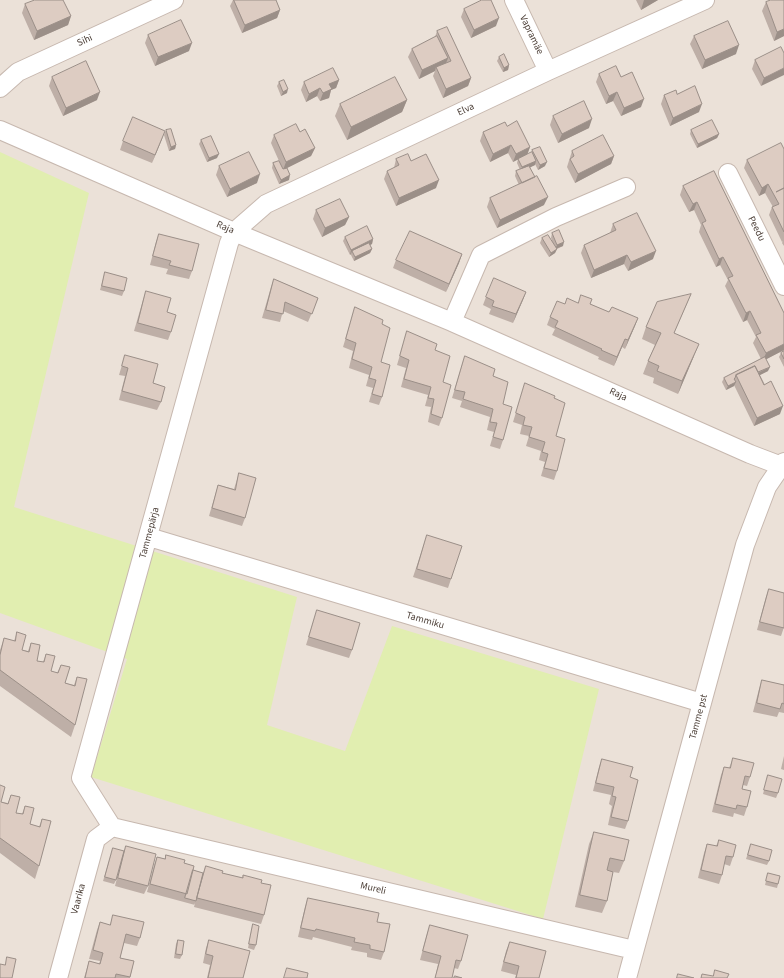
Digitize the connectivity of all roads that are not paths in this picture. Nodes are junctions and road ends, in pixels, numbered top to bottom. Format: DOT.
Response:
graph roads {
  1 [pos="174,0"];
  2 [pos="514,0"];
  3 [pos="705,0"];
  4 [pos="548,71"];
  5 [pos="0,88"];
  6 [pos="0,130"];
  7 [pos="728,173"];
  8 [pos="626,187"];
  9 [pos="234,232"];
  10 [pos="784,286"];
  11 [pos="452,322"];
  12 [pos="783,465"];
  13 [pos="149,537"];
  14 [pos="702,703"];
  15 [pos="112,827"];
  16 [pos="634,950"];
  17 [pos="58,978"];
  18 [pos="627,978"];
  1 -- 5 [label="street, Sihi"];
  2 -- 4 [label="street, Vapramäe"];
  3 -- 4 [label="street, Elva"];
  4 -- 9 [label="street, Elva"];
  6 -- 9 [label="street, Raja"];
  7 -- 10 [label="street, Peedu"];
  8 -- 11 [label="street"];
  9 -- 11 [label="street, Raja"];
  9 -- 13 [label="street, Tammepärja"];
  11 -- 12 [label="street, Raja"];
  12 -- 14 [label="street, Tamme pst"];
  13 -- 14 [label="street, Tammiku"];
  13 -- 15 [label="street, Tammepärja"];
  14 -- 16 [label="street, Tamme pst"];
  15 -- 16 [label="street, Mureli"];
  15 -- 17 [label="street, Vaarika"];
  16 -- 18 [label="street, Tamme pst"];
}
